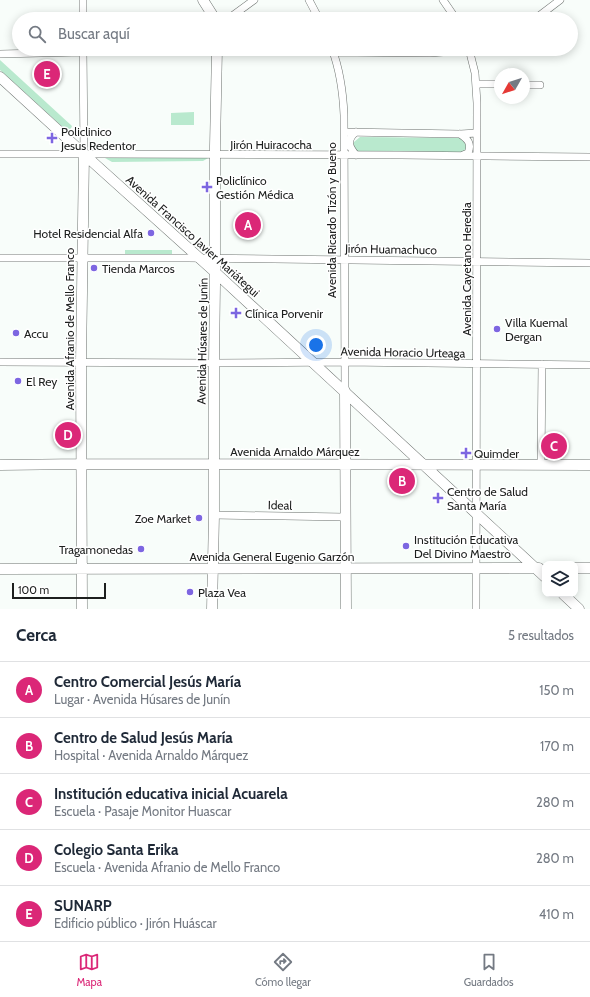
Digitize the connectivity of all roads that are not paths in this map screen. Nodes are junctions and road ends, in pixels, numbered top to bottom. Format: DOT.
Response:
graph roads {
  1 [pos="83,0"];
  2 [pos="203,0"];
  3 [pos="254,0"];
  4 [pos="309,0"];
  5 [pos="443,0"];
  6 [pos="560,0"];
  7 [pos="83,12"];
  8 [pos="211,12"];
  9 [pos="238,12"];
  10 [pos="315,12"];
  11 [pos="451,12"];
  12 [pos="544,12"];
  13 [pos="12,53"];
  14 [pos="0,54"];
  15 [pos="82,56"];
  16 [pos="217,56"];
  17 [pos="334,56"];
  18 [pos="471,56"];
  19 [pos="0,77"];
  20 [pos="476,84"];
  21 [pos="494,84"];
  22 [pos="530,85"];
  23 [pos="540,85"];
  24 [pos="344,132"];
  25 [pos="356,132"];
  26 [pos="477,133"];
  27 [pos="460,134"];
  28 [pos="0,154"];
  29 [pos="84,154"];
  30 [pos="215,155"];
  31 [pos="344,155"];
  32 [pos="356,155"];
  33 [pos="463,155"];
  34 [pos="477,156"];
  35 [pos="590,157"];
  36 [pos="0,258"];
  37 [pos="82,258"];
  38 [pos="200,258"];
  39 [pos="216,259"];
  40 [pos="344,260"];
  41 [pos="476,261"];
  42 [pos="590,263"];
  43 [pos="216,273"];
  44 [pos="0,362"];
  45 [pos="81,362"];
  46 [pos="344,362"];
  47 [pos="214,363"];
  48 [pos="314,363"];
  49 [pos="476,364"];
  50 [pos="542,364"];
  51 [pos="590,365"];
  52 [pos="345,391"];
  53 [pos="0,464"];
  54 [pos="82,464"];
  55 [pos="214,464"];
  56 [pos="344,464"];
  57 [pos="424,465"];
  58 [pos="476,465"];
  59 [pos="542,465"];
  60 [pos="590,465"];
  61 [pos="477,514"];
  62 [pos="214,515"];
  63 [pos="345,517"];
  64 [pos="346,568"];
  65 [pos="476,568"];
  66 [pos="540,568"];
  67 [pos="578,568"];
  68 [pos="590,568"];
  69 [pos="0,569"];
  70 [pos="82,569"];
  71 [pos="213,569"];
  72 [pos="566,597"];
  73 [pos="82,609"];
  74 [pos="212,609"];
  75 [pos="346,609"];
  76 [pos="476,609"];
  77 [pos="579,609"];
  1 -- 7 [label="street"];
  2 -- 8 [label="street"];
  3 -- 9 [label="street"];
  4 -- 10 [label="street"];
  5 -- 11 [label="street"];
  6 -- 12 [label="street"];
  13 -- 14 [label="street"];
  15 -- 29 [label="street, Avenida Afranio de Mello Franco"];
  16 -- 30 [label="street, Avenida Húsares de Junín"];
  17 -- 24 [label="street, Avenida Ricardo Tizón y Bueno"];
  18 -- 20 [label="street, Avenida Cayetano Heredia"];
  19 -- 29 [label="street, Avenida Francisco Javier Mariátegui"];
  20 -- 21 [label="street"];
  20 -- 26 [label="street, Avenida Cayetano Heredia"];
  22 -- 23 [label="street"];
  24 -- 25 [label="street"];
  24 -- 31 [label="street, Avenida Ricardo Tizón y Bueno"];
  25 -- 27 [label="street"];
  25 -- 32 [label="street"];
  26 -- 27 [label="street"];
  26 -- 34 [label="street, Avenida Cayetano Heredia"];
  27 -- 33 [label="street"];
  28 -- 29 [label="street, Jirón Huiracocha"];
  29 -- 30 [label="street, Jirón Huiracocha"];
  29 -- 37 [label="street, Avenida Afranio de Mello Franco"];
  29 -- 38 [label="street, Avenida Francisco Javier Mariátegui"];
  30 -- 31 [label="street, Jirón Huiracocha"];
  30 -- 39 [label="street, Avenida Húsares de Junín"];
  31 -- 32 [label="street, Jirón Huiracocha"];
  31 -- 40 [label="street, Avenida Ricardo Tizón y Bueno"];
  32 -- 33 [label="street, Jirón Huiracocha"];
  33 -- 34 [label="street, Jirón Huiracocha"];
  34 -- 35 [label="street, Jirón Huiracocha"];
  34 -- 41 [label="street, Avenida Cayetano Heredia"];
  36 -- 37 [label="street, Jirón Huamachuco"];
  37 -- 38 [label="street, Jirón Huamachuco"];
  37 -- 45 [label="street, Avenida Afranio de Mello Franco"];
  38 -- 39 [label="street, Jirón Huamachuco"];
  38 -- 43 [label="street, Avenida Francisco Javier Mariátegui"];
  39 -- 40 [label="street, Jirón Huamachuco"];
  39 -- 43 [label="street, Avenida Húsares de Junín"];
  40 -- 41 [label="street, Jirón Huamachuco"];
  40 -- 46 [label="street, Avenida Ricardo Tizón y Bueno"];
  41 -- 42 [label="street, Jirón Huamachuco"];
  41 -- 49 [label="street, Avenida Cayetano Heredia"];
  43 -- 47 [label="street, Avenida Húsares de Junín"];
  43 -- 48 [label="street, Avenida Francisco Javier Mariátegui"];
  44 -- 45 [label="street, Avenida Horacio Urteaga"];
  45 -- 47 [label="street, Avenida Horacio Urteaga"];
  45 -- 54 [label="street, Avenida Afranio de Mello Franco"];
  46 -- 48 [label="street, Avenida Horacio Urteaga"];
  46 -- 49 [label="street, Avenida Horacio Urteaga"];
  46 -- 52 [label="street, Avenida Ricardo Tizón y Bueno"];
  47 -- 48 [label="street, Avenida Horacio Urteaga"];
  47 -- 55 [label="street, Avenida Húsares de Junín"];
  48 -- 52 [label="street, Avenida Francisco Javier Mariátegui"];
  49 -- 50 [label="street, Avenida Horacio Urteaga"];
  49 -- 58 [label="street, Avenida Cayetano Heredia"];
  50 -- 51 [label="street, Avenida Horacio Urteaga"];
  50 -- 59 [label="street"];
  52 -- 56 [label="street, Avenida Ricardo Tizón y Bueno"];
  52 -- 57 [label="street, Avenida Francisco Javier Mariátegui"];
  53 -- 54 [label="street, Avenida Arnaldo Márquez"];
  54 -- 55 [label="street, Avenida Arnaldo Márquez"];
  54 -- 70 [label="street, Avenida Afranio de Mello Franco"];
  55 -- 56 [label="street, Avenida Arnaldo Márquez"];
  55 -- 62 [label="street, Avenida Húsares de Junín"];
  56 -- 57 [label="street, Avenida Arnaldo Márquez"];
  56 -- 63 [label="street, Avenida Ricardo Tizón y Bueno"];
  57 -- 58 [label="street, Avenida Arnaldo Márquez"];
  57 -- 61 [label="street, Avenida Francisco Javier Mariátegui"];
  58 -- 59 [label="street, Avenida Arnaldo Márquez"];
  58 -- 61 [label="street, Avenida Cayetano Heredia"];
  59 -- 60 [label="street, Avenida Arnaldo Márquez"];
  61 -- 65 [label="street, Avenida Cayetano Heredia"];
  61 -- 66 [label="street, Avenida Francisco Javier Mariátegui"];
  62 -- 63 [label="street, Ideal"];
  62 -- 71 [label="street, Avenida Húsares de Junín"];
  63 -- 64 [label="street, Avenida Ricardo Tizón y Bueno"];
  64 -- 65 [label="street, Avenida General Eugenio Garzón"];
  64 -- 71 [label="street, Avenida General Eugenio Garzón"];
  64 -- 75 [label="street, Avenida Ricardo Tizón y Bueno"];
  65 -- 66 [label="street, Avenida General Eugenio Garzón"];
  65 -- 76 [label="street, Avenida Cayetano Heredia"];
  67 -- 68 [label="street"];
  69 -- 70 [label="street, Avenida General Eugenio Garzón"];
  70 -- 71 [label="street, Avenida General Eugenio Garzón"];
  70 -- 73 [label="street, Avenida Afranio de Mello Franco"];
  71 -- 74 [label="street, Avenida Húsares de Junín"];
  72 -- 77 [label="street"];
}
